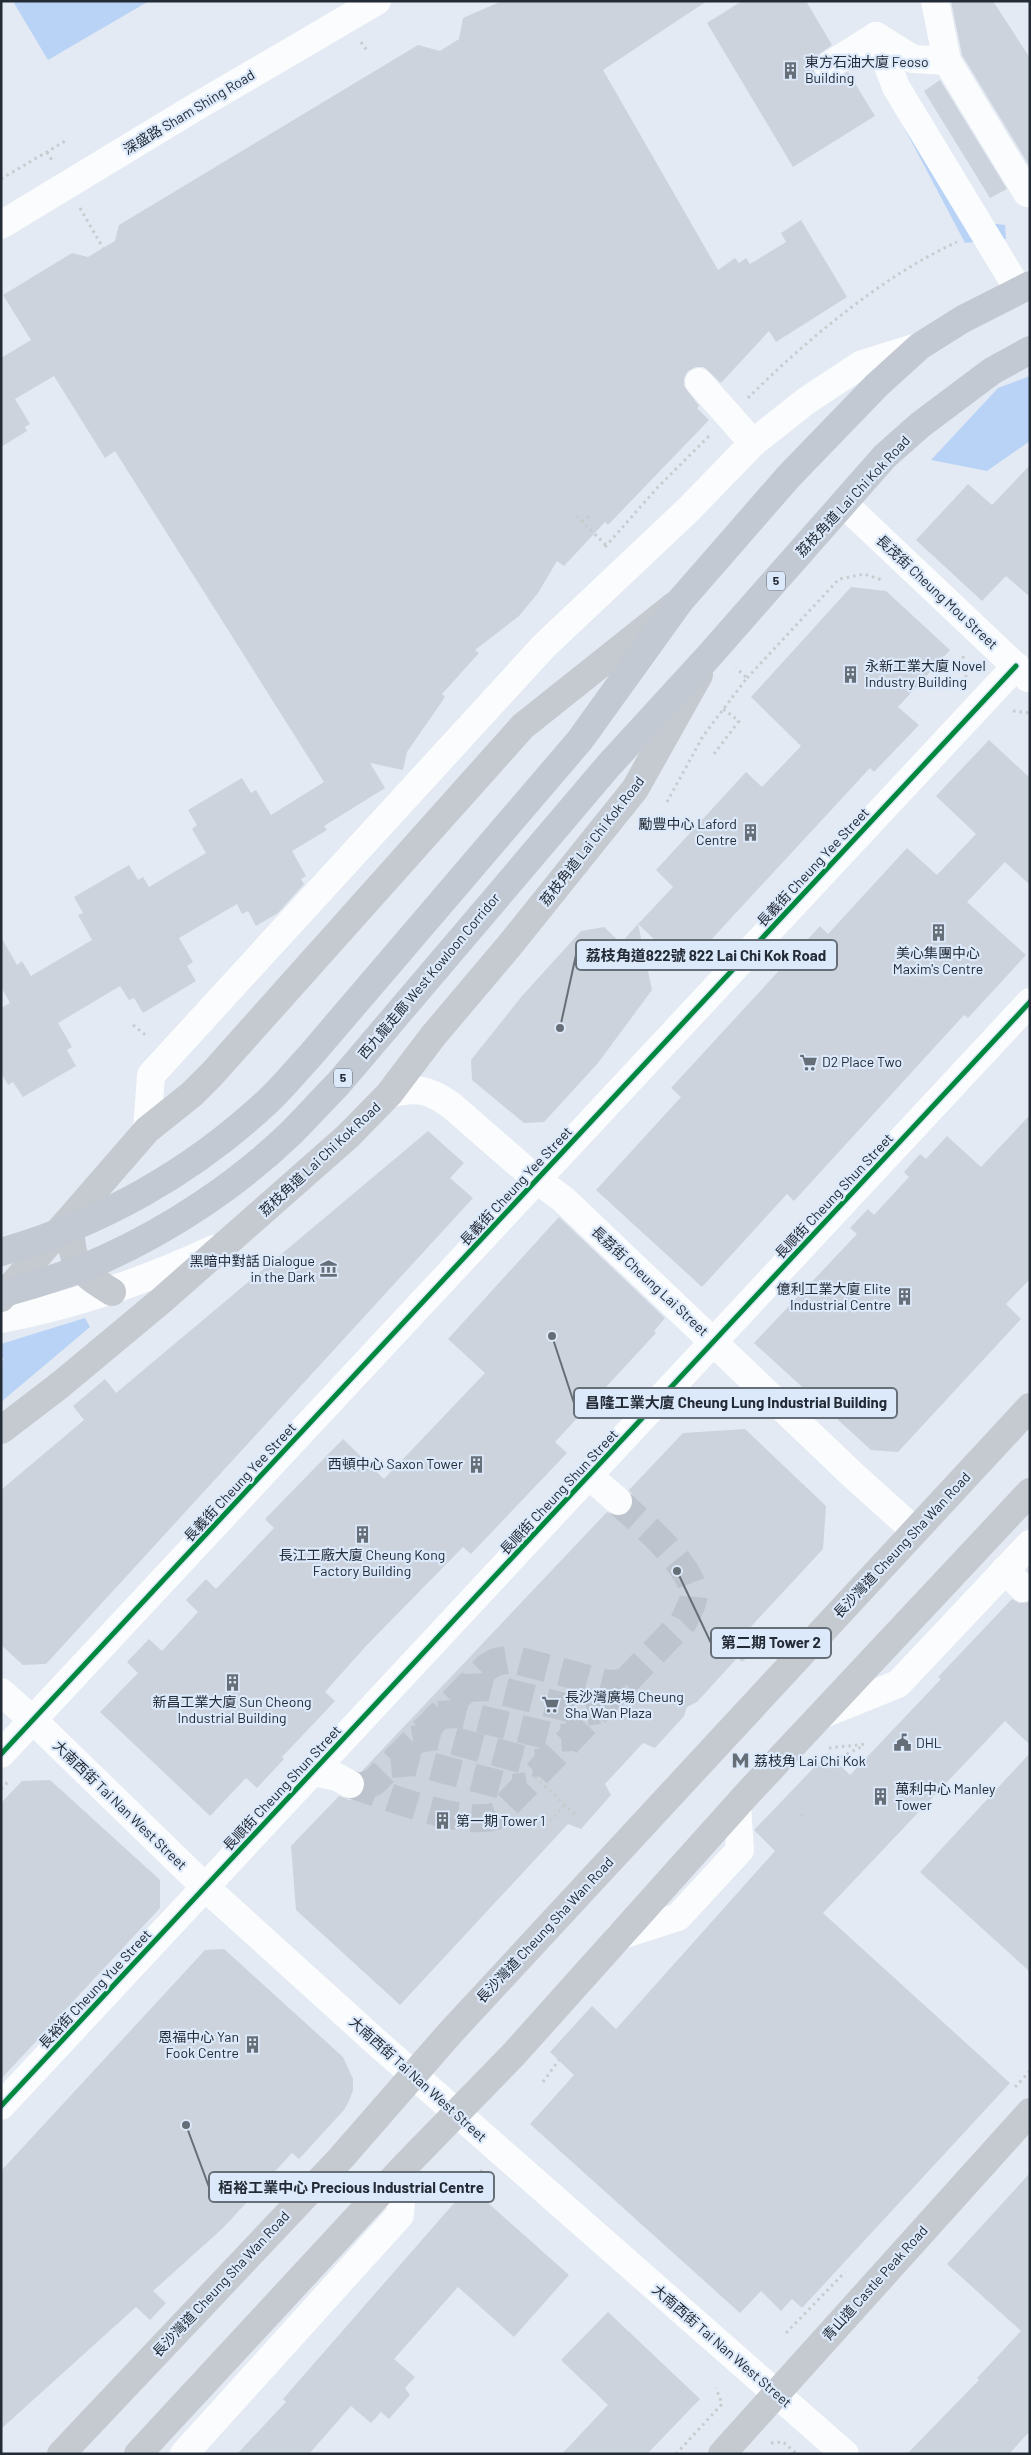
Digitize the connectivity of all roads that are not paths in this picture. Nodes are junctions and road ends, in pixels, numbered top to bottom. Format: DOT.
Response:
graph roads {
  1 [pos="377,1"];
  2 [pos="935,1"];
  3 [pos="876,36"];
  4 [pos="947,61"];
  5 [pos="828,66"];
  6 [pos="1027,193"];
  7 [pos="1,225"];
  8 [pos="1024,287"];
  9 [pos="920,346"];
  10 [pos="1030,350"];
  11 [pos="699,382"];
  12 [pos="754,443"];
  13 [pos="844,504"];
  14 [pos="680,601"];
  15 [pos="708,657"];
  16 [pos="1023,673"];
  17 [pos="1030,1002"];
  18 [pos="390,1094"];
  19 [pos="147,1130"];
  20 [pos="537,1180"];
  21 [pos="70,1221"];
  22 [pos="1,1243"];
  23 [pos="227,1244"];
  24 [pos="1,1252"];
  25 [pos="112,1292"];
  26 [pos="1,1294"];
  27 [pos="1,1298"];
  28 [pos="1,1319"];
  29 [pos="714,1342"];
  30 [pos="1030,1407"];
  31 [pos="1,1430"];
  32 [pos="589,1476"];
  33 [pos="1030,1492"];
  34 [pos="618,1501"];
  35 [pos="914,1530"];
  36 [pos="1030,1544"];
  37 [pos="1,1692"];
  38 [pos="826,1713"];
  39 [pos="33,1720"];
  40 [pos="1,1754"];
  41 [pos="314,1772"];
  42 [pos="350,1784"];
  43 [pos="205,1887"];
  44 [pos="413,2074"];
  45 [pos="1,2106"];
  46 [pos="457,2112"];
  47 [pos="1030,2112"];
  48 [pos="403,2168"];
  49 [pos="776,2395"];
  50 [pos="61,2454"];
  51 [pos="138,2454"];
  52 [pos="184,2454"];
  53 [pos="722,2454"];
  54 [pos="845,2454"];
  1 -- 7 [label="street, 深盛路 Sham Shing Road"];
  2 -- 4 [label="street"];
  3 -- 4 [label="street"];
  3 -- 5 [label="street"];
  3 -- 8 [label="street"];
  4 -- 6 [label="street"];
  8 -- 9 [label="highway"];
  9 -- 12 [label="street"];
  9 -- 14 [label="highway"];
  10 -- 13 [label="highway, 荔枝角道 Lai Chi Kok Road / 5"];
  11 -- 12 [label="street"];
  12 -- 19 [label="street"];
  13 -- 15 [label="highway, 荔枝角道 Lai Chi Kok Road / 5"];
  13 -- 16 [label="street, 長茂街 Cheung Mou Street"];
  14 -- 19 [label="main road"];
  14 -- 24 [label="highway"];
  15 -- 18 [label="main road, 荔枝角道 Lai Chi Kok Road"];
  15 -- 26 [label="highway, 西九龍走廊 West Kowloon Corridor / 5"];
  16 -- 20 [label="street, 長義街 Cheung Yee Street"];
  17 -- 29 [label="street, 長順街 Cheung Shun Street"];
  18 -- 20 [label="street, 長荔街 Cheung Lai Street"];
  18 -- 23 [label="main road, 荔枝角道 Lai Chi Kok Road"];
  19 -- 21 [label="main road"];
  20 -- 29 [label="street, 長荔街 Cheung Lai Street"];
  20 -- 39 [label="street, 長義街 Cheung Yee Street"];
  21 -- 22 [label="street"];
  21 -- 25 [label="main road"];
  21 -- 27 [label="main road"];
  23 -- 25 [label="street, 荔枝角道 Lai Chi Kok Road"];
  23 -- 31 [label="main road, 荔枝角道 Lai Chi Kok Road"];
  25 -- 28 [label="street, 荔枝角道 Lai Chi Kok Road"];
  29 -- 32 [label="street, 長順街 Cheung Shun Street"];
  29 -- 35 [label="street, 長荔街 Cheung Lai Street"];
  30 -- 35 [label="main road, 長沙灣道 Cheung Sha Wan Road"];
  32 -- 34 [label="street"];
  32 -- 41 [label="street, 長順街 Cheung Shun Street"];
  33 -- 38 [label="main road"];
  35 -- 44 [label="main road, 長沙灣道 Cheung Sha Wan Road"];
  36 -- 38 [label="street"];
  37 -- 39 [label="street, 大南西街 Tai Nan West Street"];
  38 -- 46 [label="main road"];
  39 -- 40 [label="street"];
  39 -- 43 [label="street, 大南西街 Tai Nan West Street"];
  41 -- 42 [label="street"];
  41 -- 43 [label="street, 長順街 Cheung Shun Street"];
  43 -- 44 [label="street, 大南西街 Tai Nan West Street"];
  43 -- 45 [label="street, 長裕街 Cheung Yue Street"];
  44 -- 46 [label="street, 大南西街 Tai Nan West Street"];
  44 -- 50 [label="main road, 長沙灣道 Cheung Sha Wan Road"];
  46 -- 48 [label="main road"];
  46 -- 49 [label="street, 大南西街 Tai Nan West Street"];
  47 -- 49 [label="main road, 青山道 Castle Peak Road"];
  48 -- 51 [label="main road"];
  48 -- 52 [label="street"];
  49 -- 53 [label="main road, 青山道 Castle Peak Road"];
  49 -- 54 [label="street, 大南西街 Tai Nan West Street"];
}
